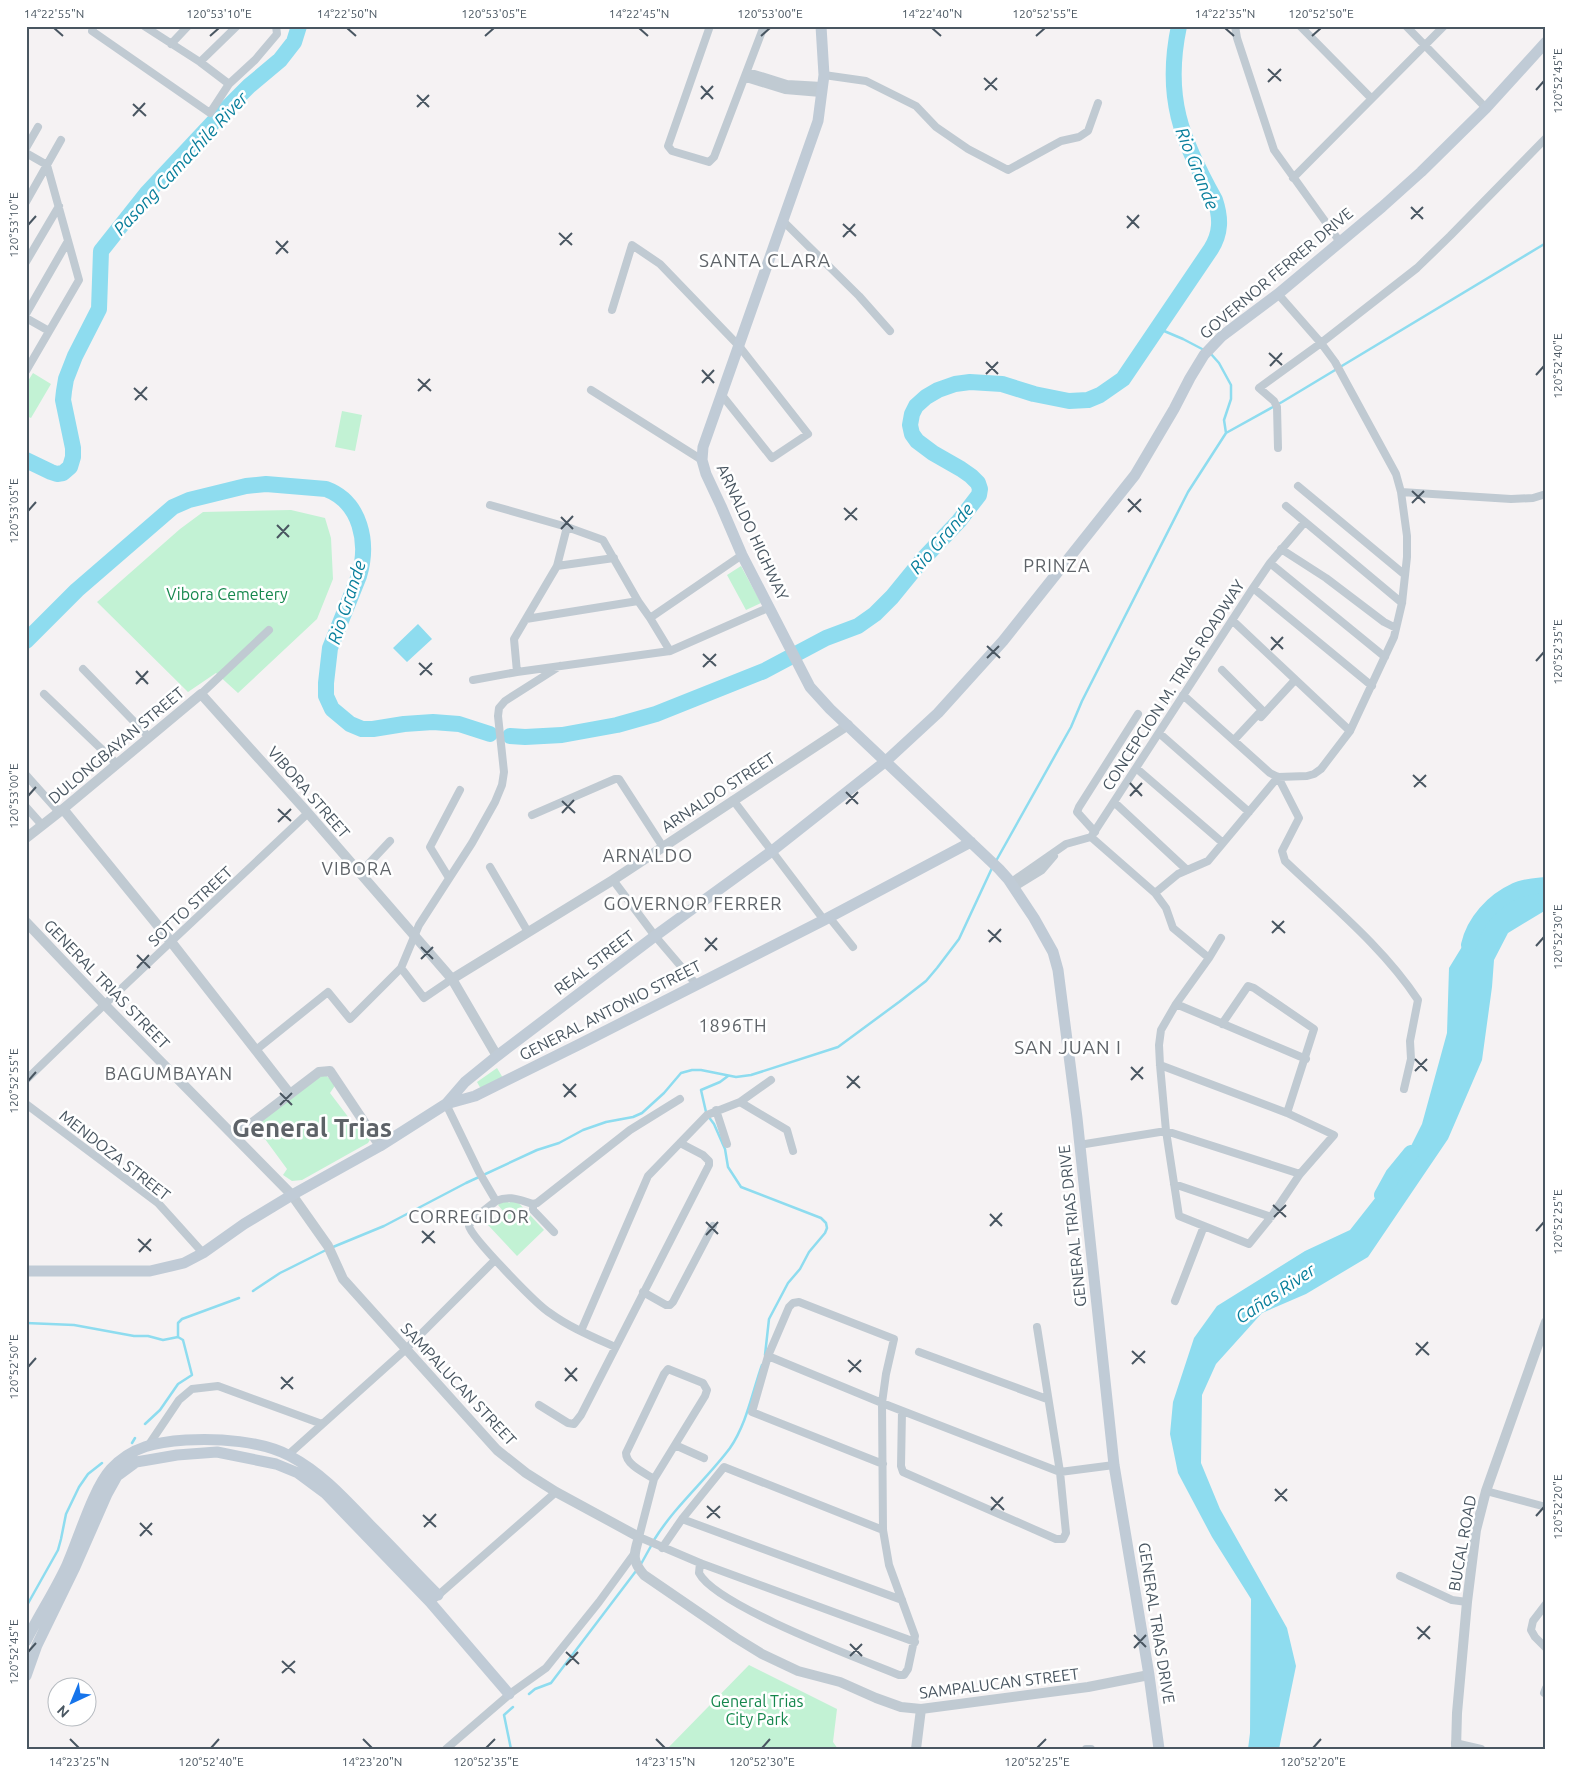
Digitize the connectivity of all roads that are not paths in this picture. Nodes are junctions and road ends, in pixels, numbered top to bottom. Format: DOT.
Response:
graph roads {
  1 [pos="94,26"];
  2 [pos="144,26"];
  3 [pos="188,26"];
  4 [pos="237,26"];
  5 [pos="276,26"];
  6 [pos="710,26"];
  7 [pos="764,26"];
  8 [pos="820,26"];
  9 [pos="1235,26"];
  10 [pos="1300,26"];
  11 [pos="1406,26"];
  12 [pos="1444,26"];
  13 [pos="1546,42"];
  14 [pos="171,44"];
  15 [pos="1425,46"];
  16 [pos="200,62"];
  17 [pos="747,75"];
  18 [pos="229,84"];
  19 [pos="822,85"];
  20 [pos="1371,98"];
  21 [pos="1098,103"];
  22 [pos="1486,108"];
  23 [pos="38,128"];
  24 [pos="1546,138"];
  25 [pos="61,140"];
  26 [pos="26,148"];
  27 [pos="26,153"];
  28 [pos="47,165"];
  29 [pos="1292,178"];
  30 [pos="26,202"];
  31 [pos="59,206"];
  32 [pos="783,220"];
  33 [pos="68,241"];
  34 [pos="1340,242"];
  35 [pos="26,262"];
  36 [pos="1278,294"];
  37 [pos="612,310"];
  38 [pos="26,314"];
  39 [pos="26,318"];
  40 [pos="49,331"];
  41 [pos="890,331"];
  42 [pos="1321,343"];
  43 [pos="739,346"];
  44 [pos="26,371"];
  45 [pos="591,390"];
  46 [pos="721,394"];
  47 [pos="1278,448"];
  48 [pos="702,460"];
  49 [pos="1298,486"];
  50 [pos="1401,492"];
  51 [pos="1546,494"];
  52 [pos="490,505"];
  53 [pos="1286,506"];
  54 [pos="1304,523"];
  55 [pos="566,527"];
  56 [pos="1281,550"];
  57 [pos="742,555"];
  58 [pos="614,558"];
  59 [pos="1270,563"];
  60 [pos="557,566"];
  61 [pos="1405,575"];
  62 [pos="1253,588"];
  63 [pos="638,601"];
  64 [pos="1402,603"];
  65 [pos="770,607"];
  66 [pos="650,618"];
  67 [pos="526,619"];
  68 [pos="1232,620"];
  69 [pos="1396,628"];
  70 [pos="269,630"];
  71 [pos="670,650"];
  72 [pos="1385,657"];
  73 [pos="560,666"];
  74 [pos="83,669"];
  75 [pos="1222,670"];
  76 [pos="517,672"];
  77 [pos="473,680"];
  78 [pos="1295,680"];
  79 [pos="1372,686"];
  80 [pos="44,694"];
  81 [pos="201,694"];
  82 [pos="1183,695"];
  83 [pos="1138,714"];
  84 [pos="848,725"];
  85 [pos="1350,731"];
  86 [pos="1159,733"];
  87 [pos="149,738"];
  88 [pos="1235,741"];
  89 [pos="886,761"];
  90 [pos="117,764"];
  91 [pos="1136,768"];
  92 [pos="26,775"];
  93 [pos="1278,777"];
  94 [pos="460,790"];
  95 [pos="733,800"];
  96 [pos="1114,802"];
  97 [pos="26,807"];
  98 [pos="61,810"];
  99 [pos="1249,812"];
  100 [pos="308,813"];
  101 [pos="532,815"];
  102 [pos="42,825"];
  103 [pos="1093,834"];
  104 [pos="26,838"];
  105 [pos="390,842"];
  106 [pos="971,842"];
  107 [pos="1223,843"];
  108 [pos="663,847"];
  109 [pos="772,851"];
  110 [pos="490,868"];
  111 [pos="1187,870"];
  112 [pos="360,873"];
  113 [pos="450,878"];
  114 [pos="613,880"];
  115 [pos="1012,885"];
  116 [pos="1155,893"];
  117 [pos="827,918"];
  118 [pos="26,922"];
  119 [pos="528,932"];
  120 [pos="414,936"];
  121 [pos="655,936"];
  122 [pos="1221,938"];
  123 [pos="172,942"];
  124 [pos="853,947"];
  125 [pos="1209,958"];
  126 [pos="401,968"];
  127 [pos="452,980"];
  128 [pos="696,984"];
  129 [pos="104,1004"];
  130 [pos="1176,1004"];
  131 [pos="1222,1024"];
  132 [pos="256,1050"];
  133 [pos="497,1056"];
  134 [pos="1306,1059"];
  135 [pos="1160,1065"];
  136 [pos="26,1080"];
  137 [pos="771,1080"];
  138 [pos="1404,1089"];
  139 [pos="290,1094"];
  140 [pos="680,1099"];
  141 [pos="740,1102"];
  142 [pos="26,1104"];
  143 [pos="446,1104"];
  144 [pos="716,1110"];
  145 [pos="1287,1113"];
  146 [pos="1166,1131"];
  147 [pos="235,1136"];
  148 [pos="680,1143"];
  149 [pos="727,1144"];
  150 [pos="1079,1145"];
  151 [pos="380,1146"];
  152 [pos="792,1150"];
  153 [pos="1300,1174"];
  154 [pos="1174,1184"];
  155 [pos="292,1195"];
  156 [pos="496,1202"];
  157 [pos="533,1204"];
  158 [pos="1271,1217"];
  159 [pos="713,1226"];
  160 [pos="1204,1226"];
  161 [pos="554,1232"];
  162 [pos="203,1253"];
  163 [pos="495,1260"];
  164 [pos="26,1271"];
  165 [pos="643,1292"];
  166 [pos="1175,1301"];
  167 [pos="1546,1322"];
  168 [pos="1037,1327"];
  169 [pos="581,1331"];
  170 [pos="614,1347"];
  171 [pos="405,1350"];
  172 [pos="919,1352"];
  173 [pos="768,1356"];
  174 [pos="1047,1399"];
  175 [pos="882,1403"];
  176 [pos="539,1404"];
  177 [pos="902,1411"];
  178 [pos="322,1424"];
  179 [pos="675,1445"];
  180 [pos="148,1446"];
  181 [pos="288,1455"];
  182 [pos="704,1458"];
  183 [pos="883,1464"];
  184 [pos="1114,1465"];
  185 [pos="1060,1472"];
  186 [pos="654,1479"];
  187 [pos="1486,1490"];
  188 [pos="556,1492"];
  189 [pos="1546,1508"];
  190 [pos="682,1519"];
  191 [pos="883,1530"];
  192 [pos="639,1537"];
  193 [pos="662,1548"];
  194 [pos="634,1554"];
  195 [pos="700,1563"];
  196 [pos="1400,1576"];
  197 [pos="434,1599"];
  198 [pos="902,1600"];
  199 [pos="1467,1602"];
  200 [pos="1546,1604"];
  201 [pos="26,1641"];
  202 [pos="915,1642"];
  203 [pos="1546,1648"];
  204 [pos="26,1676"];
  205 [pos="1149,1676"];
  206 [pos="1546,1688"];
  207 [pos="509,1694"];
  208 [pos="1546,1694"];
  209 [pos="921,1708"];
  210 [pos="1456,1746"];
  211 [pos="446,1749"];
  212 [pos="916,1749"];
  213 [pos="1086,1749"];
  214 [pos="1091,1749"];
  215 [pos="1159,1749"];
  216 [pos="1481,1749"];
  1 -- 18 [label="street"];
  2 -- 14 [label="street"];
  3 -- 14 [label="street"];
  4 -- 16 [label="street"];
  5 -- 18 [label="street"];
  6 -- 17 [label="street"];
  7 -- 17 [label="street"];
  8 -- 19 [label="main road, ARNALDO HIGHWAY"];
  9 -- 29 [label="street"];
  10 -- 20 [label="street"];
  11 -- 15 [label="street"];
  12 -- 15 [label="street"];
  13 -- 22 [label="main road, GOVERNOR FERRER DRIVE"];
  14 -- 16 [label="street"];
  15 -- 20 [label="street"];
  15 -- 22 [label="street"];
  16 -- 18 [label="street"];
  17 -- 19 [label="street"];
  19 -- 21 [label="street"];
  19 -- 32 [label="main road, ARNALDO HIGHWAY"];
  20 -- 29 [label="street"];
  22 -- 34 [label="main road, GOVERNOR FERRER DRIVE"];
  23 -- 26 [label="street"];
  24 -- 42 [label="street"];
  25 -- 28 [label="street"];
  27 -- 28 [label="street"];
  28 -- 30 [label="street"];
  28 -- 31 [label="street"];
  29 -- 34 [label="street"];
  31 -- 33 [label="street"];
  31 -- 35 [label="street"];
  32 -- 41 [label="street"];
  32 -- 43 [label="main road, ARNALDO HIGHWAY"];
  33 -- 38 [label="street"];
  33 -- 40 [label="street"];
  34 -- 36 [label="main road, GOVERNOR FERRER DRIVE"];
  36 -- 42 [label="street"];
  36 -- 89 [label="main road, GOVERNOR FERRER DRIVE"];
  37 -- 43 [label="street"];
  39 -- 40 [label="street"];
  40 -- 44 [label="street"];
  42 -- 47 [label="street"];
  42 -- 50 [label="street"];
  43 -- 46 [label="main road, ARNALDO HIGHWAY"];
  43 -- 46 [label="street"];
  45 -- 48 [label="street"];
  46 -- 48 [label="main road, ARNALDO HIGHWAY"];
  48 -- 57 [label="main road, ARNALDO HIGHWAY"];
  49 -- 61 [label="street"];
  50 -- 51 [label="street"];
  50 -- 61 [label="street"];
  52 -- 55 [label="street"];
  53 -- 54 [label="street"];
  54 -- 56 [label="street, CONCEPCION M. TRIAS ROADWAY"];
  54 -- 64 [label="street"];
  55 -- 58 [label="street"];
  55 -- 60 [label="street"];
  56 -- 59 [label="street, CONCEPCION M. TRIAS ROADWAY"];
  56 -- 69 [label="street"];
  57 -- 65 [label="main road, ARNALDO HIGHWAY"];
  57 -- 66 [label="street"];
  58 -- 60 [label="street"];
  58 -- 63 [label="street"];
  59 -- 62 [label="street, CONCEPCION M. TRIAS ROADWAY"];
  59 -- 72 [label="street"];
  60 -- 67 [label="street"];
  61 -- 64 [label="street"];
  62 -- 68 [label="street, CONCEPCION M. TRIAS ROADWAY"];
  62 -- 79 [label="street"];
  63 -- 66 [label="street"];
  63 -- 67 [label="street"];
  64 -- 69 [label="street"];
  65 -- 71 [label="street"];
  65 -- 84 [label="main road, ARNALDO HIGHWAY"];
  66 -- 71 [label="street"];
  67 -- 76 [label="street"];
  68 -- 78 [label="street"];
  68 -- 82 [label="street, CONCEPCION M. TRIAS ROADWAY"];
  69 -- 72 [label="street"];
  70 -- 81 [label="street"];
  71 -- 73 [label="street"];
  72 -- 79 [label="street"];
  73 -- 76 [label="street"];
  73 -- 113 [label="street"];
  74 -- 87 [label="street"];
  75 -- 88 [label="street"];
  76 -- 77 [label="street"];
  78 -- 85 [label="street"];
  78 -- 88 [label="street"];
  79 -- 85 [label="street"];
  80 -- 90 [label="street"];
  81 -- 87 [label="street, DULONGBAYAN STREET"];
  81 -- 100 [label="street, VIBORA STREET"];
  82 -- 86 [label="street, CONCEPCION M. TRIAS ROADWAY"];
  82 -- 88 [label="street"];
  83 -- 103 [label="street"];
  84 -- 89 [label="main road, ARNALDO HIGHWAY"];
  84 -- 95 [label="street, ARNALDO STREET"];
  85 -- 93 [label="street"];
  86 -- 91 [label="street, CONCEPCION M. TRIAS ROADWAY"];
  86 -- 99 [label="street"];
  87 -- 90 [label="street, DULONGBAYAN STREET"];
  88 -- 93 [label="street"];
  89 -- 106 [label="main road, GENERAL TRIAS DRIVE"];
  89 -- 109 [label="main road, REAL STREET"];
  90 -- 98 [label="street, DULONGBAYAN STREET"];
  91 -- 96 [label="street, CONCEPCION M. TRIAS ROADWAY"];
  91 -- 107 [label="street"];
  92 -- 98 [label="street"];
  93 -- 99 [label="street"];
  93 -- 138 [label="street"];
  94 -- 113 [label="street"];
  95 -- 108 [label="street, ARNALDO STREET"];
  95 -- 109 [label="street"];
  96 -- 103 [label="street, CONCEPCION M. TRIAS ROADWAY"];
  96 -- 111 [label="street"];
  97 -- 102 [label="street"];
  98 -- 102 [label="street, DULONGBAYAN STREET"];
  98 -- 123 [label="street"];
  99 -- 107 [label="street"];
  100 -- 112 [label="street, VIBORA STREET"];
  100 -- 123 [label="street, SOTTO STREET"];
  101 -- 108 [label="street"];
  102 -- 104 [label="street, DULONGBAYAN STREET"];
  103 -- 115 [label="street"];
  103 -- 116 [label="street"];
  105 -- 112 [label="street"];
  106 -- 115 [label="main road, GENERAL TRIAS DRIVE"];
  106 -- 117 [label="main road, GENERAL ANTONIO STREET"];
  107 -- 111 [label="street"];
  108 -- 114 [label="street, ARNALDO STREET"];
  109 -- 117 [label="street"];
  109 -- 121 [label="main road, REAL STREET"];
  110 -- 119 [label="street"];
  111 -- 116 [label="street"];
  112 -- 120 [label="street, VIBORA STREET"];
  113 -- 120 [label="street"];
  114 -- 119 [label="street, ARNALDO STREET"];
  114 -- 121 [label="street"];
  115 -- 150 [label="main road, GENERAL TRIAS DRIVE"];
  116 -- 125 [label="street"];
  117 -- 124 [label="street"];
  117 -- 128 [label="main road, GENERAL ANTONIO STREET"];
  118 -- 129 [label="street, GENERAL TRIAS STREET"];
  119 -- 127 [label="street, ARNALDO STREET"];
  120 -- 126 [label="street"];
  120 -- 127 [label="street, VIBORA STREET"];
  121 -- 128 [label="street"];
  121 -- 133 [label="main road, REAL STREET"];
  122 -- 125 [label="street"];
  123 -- 129 [label="street, SOTTO STREET"];
  123 -- 132 [label="street"];
  125 -- 130 [label="street"];
  126 -- 127 [label="street"];
  126 -- 132 [label="street"];
  127 -- 133 [label="street, VIBORA STREET"];
  128 -- 143 [label="main road, GENERAL ANTONIO STREET"];
  129 -- 136 [label="street, SOTTO STREET"];
  129 -- 147 [label="street, GENERAL TRIAS STREET"];
  130 -- 131 [label="street"];
  130 -- 135 [label="street"];
  131 -- 134 [label="street"];
  131 -- 134 [label="street"];
  132 -- 139 [label="street"];
  133 -- 143 [label="main road, REAL STREET"];
  134 -- 145 [label="street"];
  135 -- 145 [label="street"];
  135 -- 146 [label="street"];
  137 -- 141 [label="street"];
  139 -- 147 [label="street"];
  139 -- 151 [label="street"];
  140 -- 157 [label="street"];
  141 -- 144 [label="street"];
  141 -- 152 [label="street"];
  142 -- 162 [label="street, MENDOZA STREET"];
  143 -- 151 [label="main road, GENERAL ANTONIO STREET"];
  143 -- 156 [label="street"];
  144 -- 148 [label="street"];
  144 -- 149 [label="street"];
  145 -- 153 [label="street"];
  146 -- 150 [label="street"];
  146 -- 153 [label="street"];
  146 -- 154 [label="street"];
  147 -- 155 [label="street, GENERAL TRIAS STREET"];
  148 -- 165 [label="street"];
  148 -- 169 [label="street"];
  150 -- 184 [label="main road, GENERAL TRIAS DRIVE"];
  151 -- 155 [label="main road, GENERAL ANTONIO STREET"];
  153 -- 158 [label="street"];
  154 -- 158 [label="street"];
  154 -- 160 [label="street"];
  155 -- 162 [label="main road, GENERAL ANTONIO STREET"];
  155 -- 171 [label="street, SAMPALUCAN STREET"];
  156 -- 157 [label="street"];
  156 -- 163 [label="street"];
  157 -- 161 [label="street"];
  158 -- 160 [label="street"];
  159 -- 165 [label="street"];
  160 -- 166 [label="street"];
  162 -- 164 [label="main road, GENERAL ANTONIO STREET"];
  163 -- 169 [label="street"];
  163 -- 171 [label="street"];
  165 -- 170 [label="street"];
  167 -- 187 [label="street, BUCAL ROAD"];
  168 -- 174 [label="street"];
  169 -- 170 [label="street"];
  170 -- 176 [label="street"];
  171 -- 178 [label="street"];
  171 -- 188 [label="street, SAMPALUCAN STREET"];
  172 -- 174 [label="street"];
  173 -- 175 [label="street"];
  173 -- 175 [label="street"];
  173 -- 183 [label="street"];
  174 -- 185 [label="street"];
  175 -- 177 [label="street"];
  175 -- 183 [label="street"];
  177 -- 185 [label="street"];
  177 -- 185 [label="street"];
  178 -- 180 [label="street"];
  178 -- 181 [label="street"];
  179 -- 182 [label="street"];
  179 -- 186 [label="street"];
  179 -- 186 [label="street"];
  180 -- 181 [label="main road"];
  180 -- 201 [label="main road"];
  181 -- 197 [label="main road"];
  183 -- 191 [label="street"];
  184 -- 185 [label="street"];
  184 -- 205 [label="main road, GENERAL TRIAS DRIVE"];
  186 -- 192 [label="street"];
  187 -- 189 [label="street"];
  187 -- 199 [label="street, BUCAL ROAD"];
  188 -- 192 [label="street, SAMPALUCAN STREET"];
  188 -- 197 [label="street"];
  190 -- 191 [label="street"];
  190 -- 193 [label="street"];
  190 -- 198 [label="street"];
  191 -- 198 [label="street"];
  192 -- 193 [label="street"];
  192 -- 194 [label="street"];
  193 -- 195 [label="street"];
  194 -- 207 [label="street"];
  194 -- 209 [label="street, SAMPALUCAN STREET"];
  195 -- 202 [label="street"];
  195 -- 202 [label="street"];
  196 -- 199 [label="street"];
  197 -- 204 [label="main road"];
  197 -- 207 [label="main road"];
  198 -- 202 [label="street"];
  199 -- 210 [label="street, BUCAL ROAD"];
  200 -- 203 [label="street"];
  205 -- 209 [label="street, SAMPALUCAN STREET"];
  205 -- 215 [label="main road, GENERAL TRIAS DRIVE"];
  206 -- 208 [label="street"];
  207 -- 211 [label="street"];
  209 -- 212 [label="street"];
  210 -- 216 [label="street"];
  213 -- 214 [label="street"];
}
